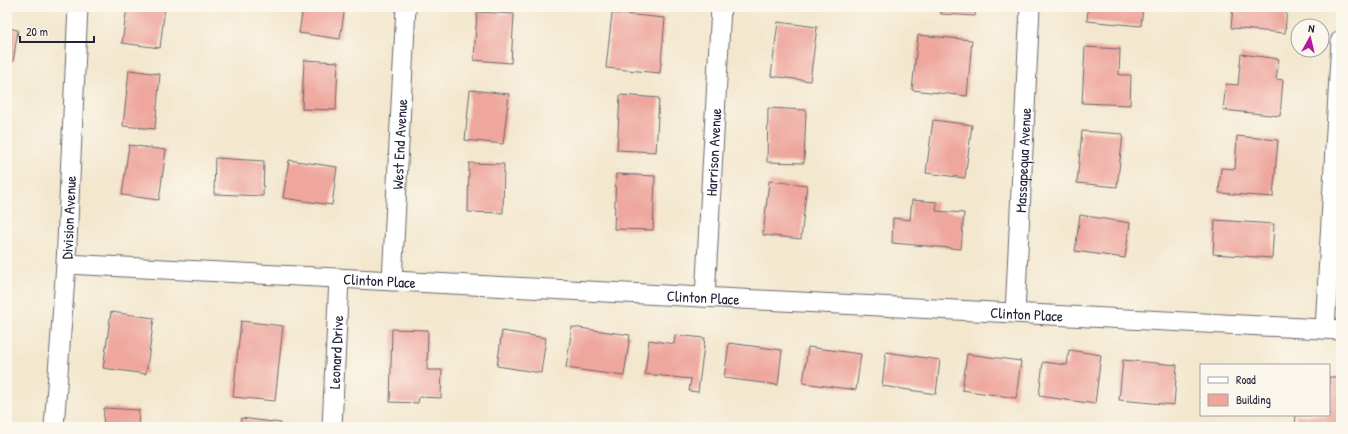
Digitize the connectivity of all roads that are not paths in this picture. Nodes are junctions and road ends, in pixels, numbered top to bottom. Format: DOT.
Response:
graph roads {
  1 [pos="78,7"];
  2 [pos="406,7"];
  3 [pos="721,7"];
  4 [pos="1030,7"];
  5 [pos="1341,40"];
  6 [pos="66,264"];
  7 [pos="339,278"];
  8 [pos="392,281"];
  9 [pos="705,297"];
  10 [pos="1015,313"];
  11 [pos="1333,330"];
  12 [pos="54,427"];
  13 [pos="332,427"];
  1 -- 6 [label="street, Division Avenue"];
  2 -- 8 [label="street, West End Avenue"];
  3 -- 9 [label="street, Harrison Avenue"];
  4 -- 10 [label="street, Massapequa Avenue"];
  5 -- 11 [label="street"];
  6 -- 7 [label="street, Clinton Place"];
  6 -- 12 [label="street, Division Avenue"];
  7 -- 8 [label="street, Clinton Place"];
  7 -- 13 [label="street, Leonard Drive"];
  8 -- 9 [label="street, Clinton Place"];
  9 -- 10 [label="street, Clinton Place"];
  10 -- 11 [label="street, Clinton Place"];
}
